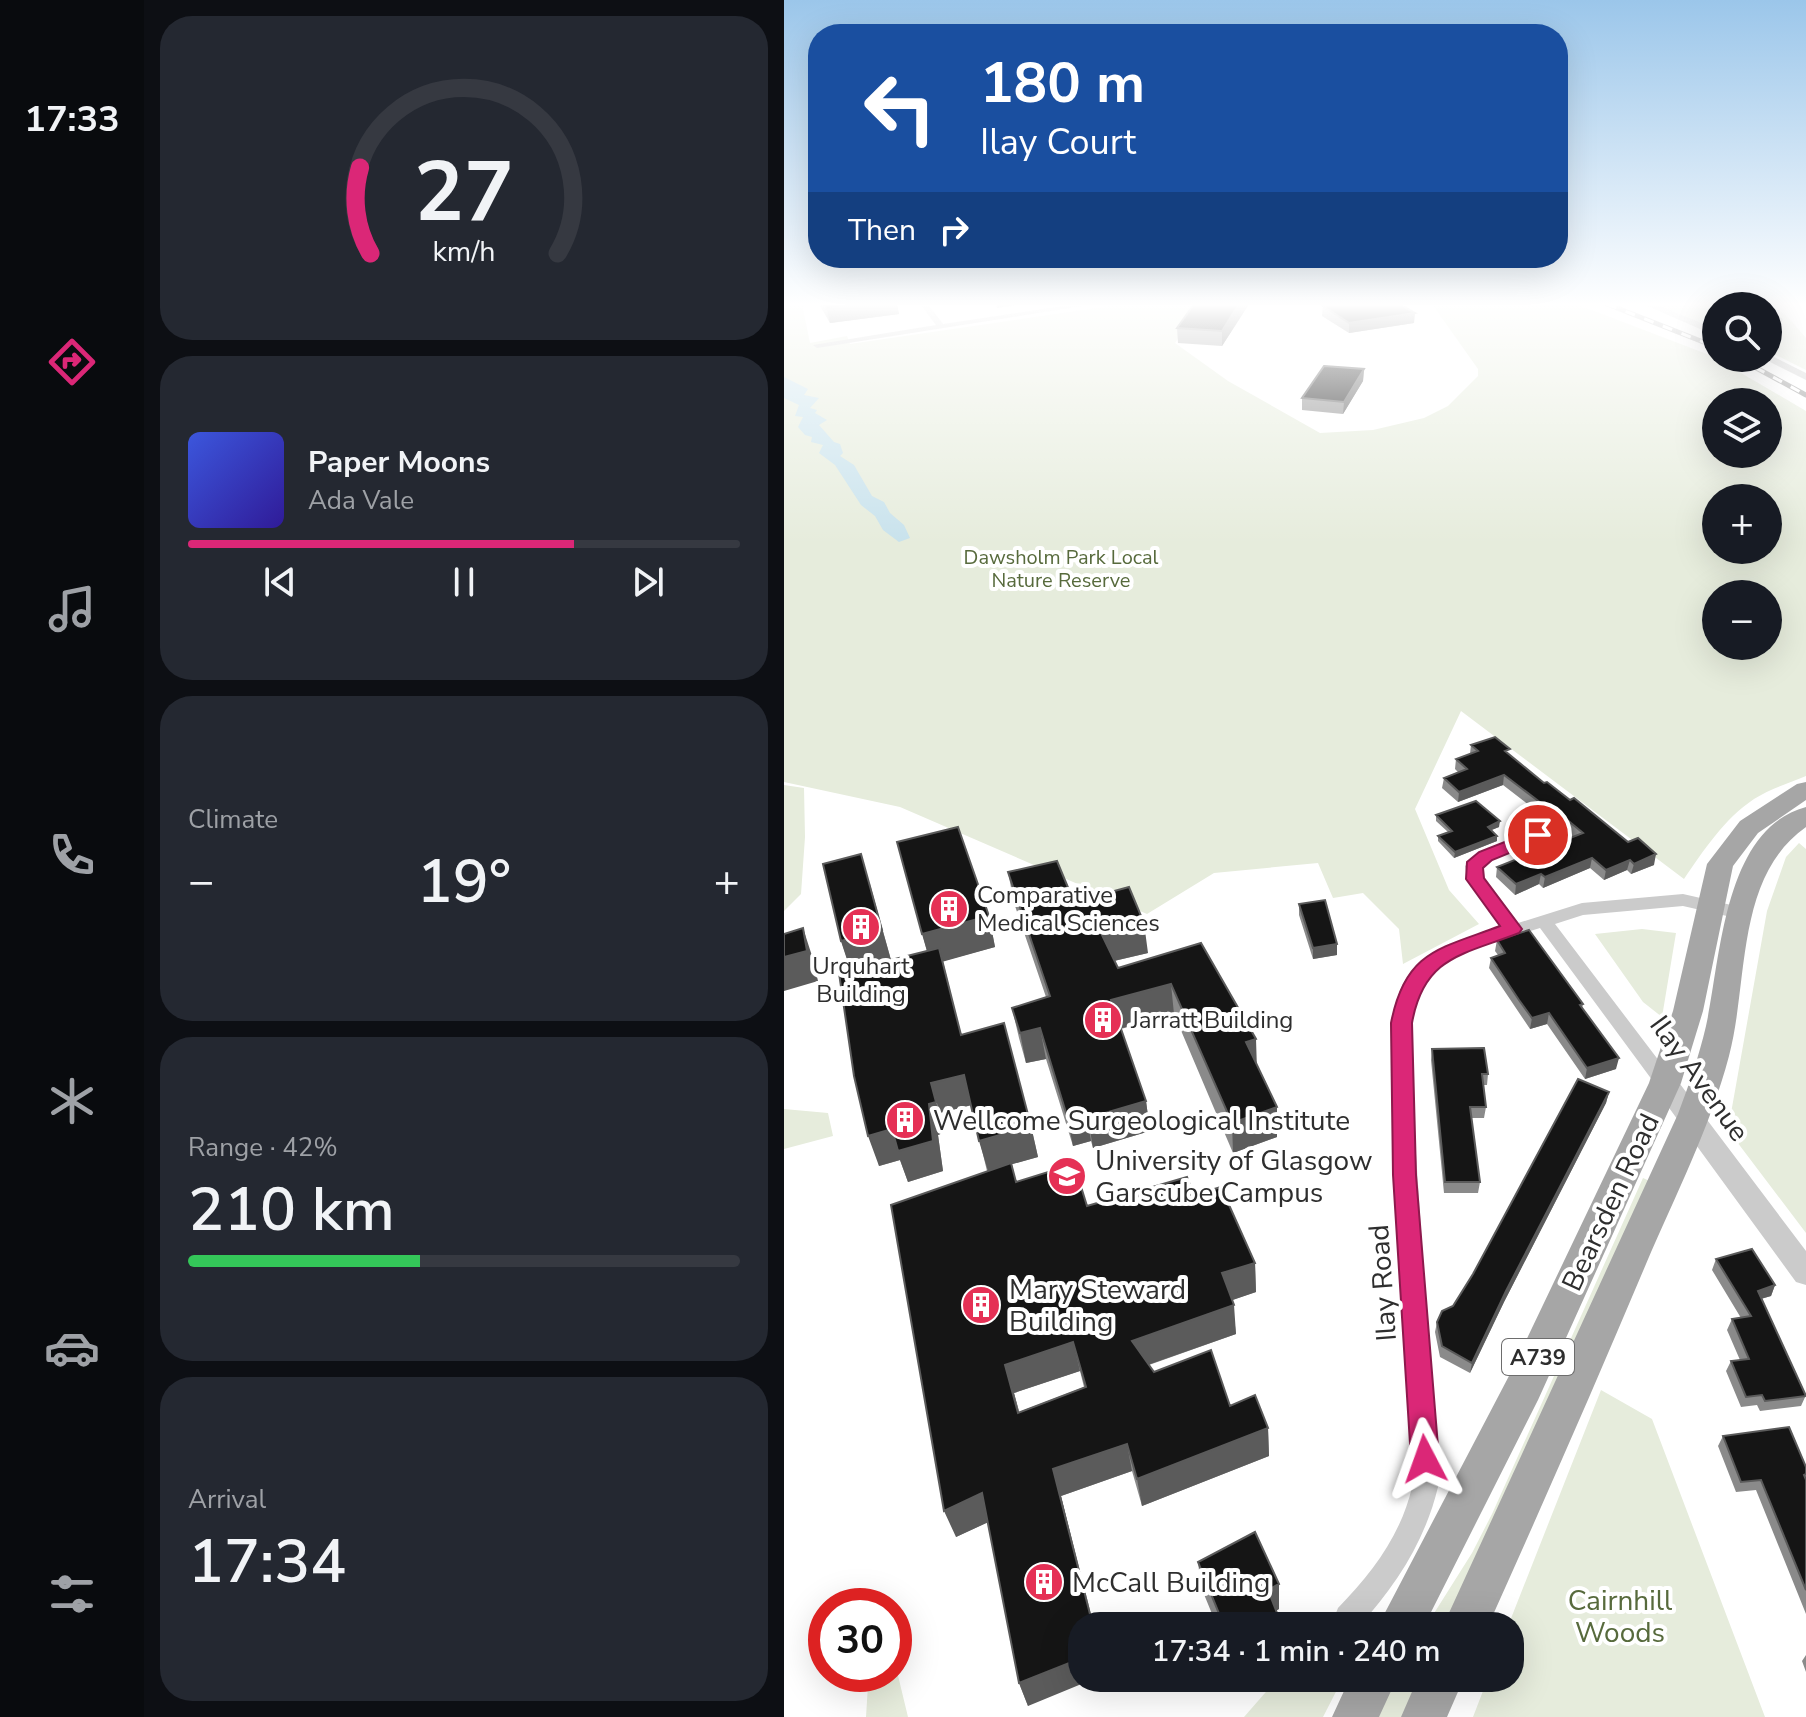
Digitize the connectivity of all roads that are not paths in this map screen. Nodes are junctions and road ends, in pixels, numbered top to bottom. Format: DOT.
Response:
graph roads {
  1 [pos="1806,789"];
  2 [pos="1801,822"];
  3 [pos="1538,835"];
  4 [pos="1709,905"];
  5 [pos="1740,913"];
  6 [pos="1543,920"];
  7 [pos="1513,929"];
  8 [pos="1665,1083"];
  9 [pos="1692,1120"];
  10 [pos="1806,1273"];
  11 [pos="1354,1612"];
  12 [pos="1407,1612"];
  13 [pos="1471,1612"];
  14 [pos="1367,1692"];
  15 [pos="1435,1692"];
  16 [pos="1355,1717"];
  17 [pos="1424,1717"];
  1 -- 4 [label="main road, Bearsden Road / A739"];
  2 -- 5 [label="main road, Bearsden Road / A739"];
  3 -- 7 [label="street"];
  4 -- 5 [label="street, Ilay Road"];
  4 -- 6 [label="street, Ilay Road"];
  4 -- 8 [label="main road, Bearsden Road / A739"];
  5 -- 9 [label="main road, Bearsden Road / A739"];
  6 -- 7 [label="street, Ilay Road"];
  6 -- 8 [label="street, Ilay Avenue"];
  7 -- 11 [label="street, Ilay Road"];
  8 -- 9 [label="street, Ilay Avenue"];
  8 -- 12 [label="main road, Bearsden Road / A739"];
  9 -- 10 [label="street, Ilay Avenue"];
  9 -- 13 [label="main road, Bearsden Road / A739"];
  14 -- 16 [label="main road"];
  15 -- 17 [label="main road"];
}
